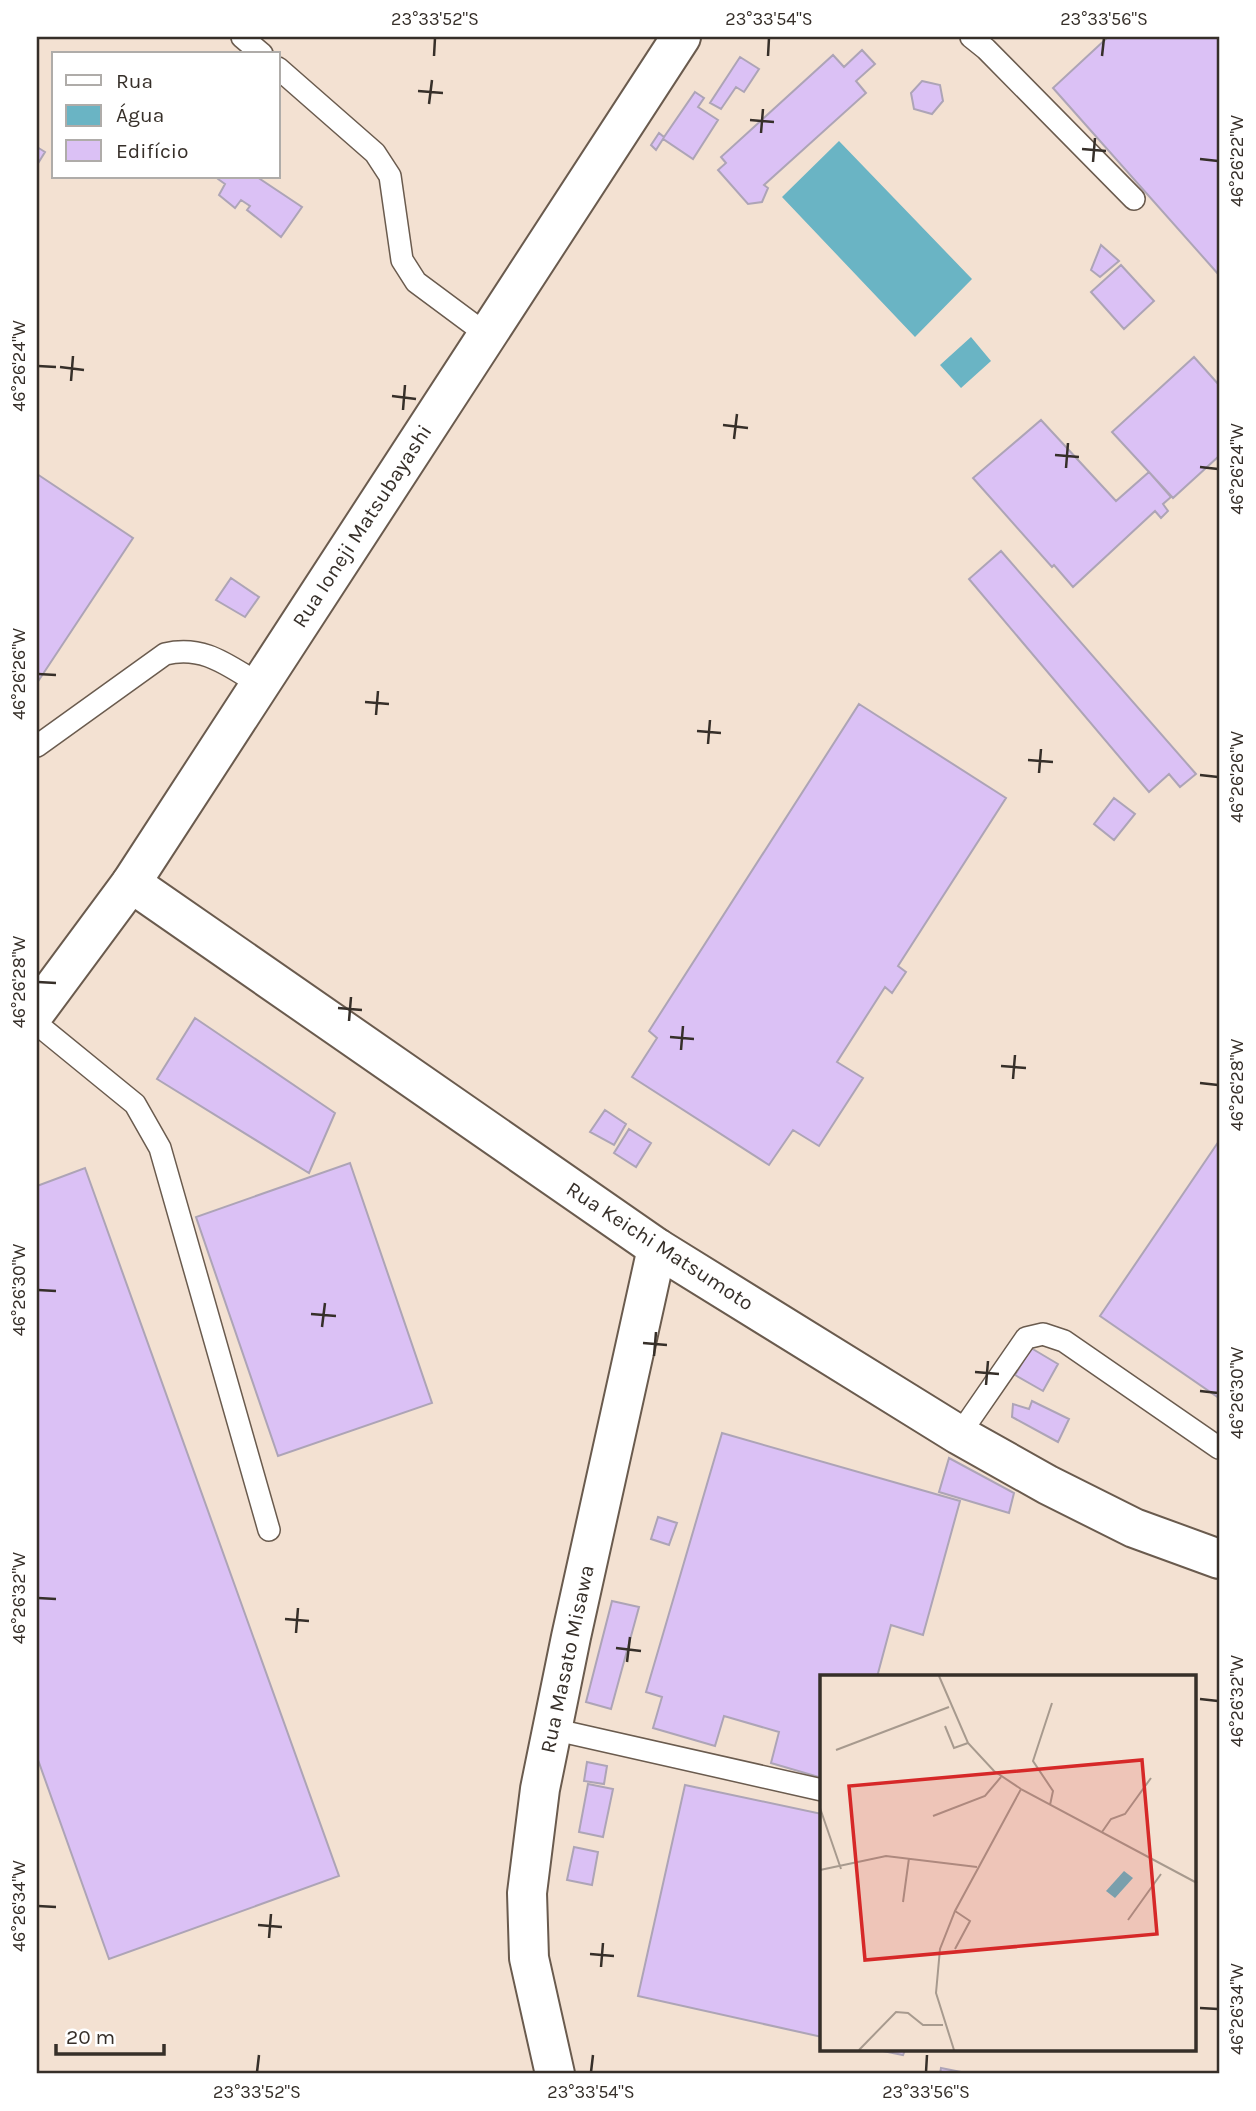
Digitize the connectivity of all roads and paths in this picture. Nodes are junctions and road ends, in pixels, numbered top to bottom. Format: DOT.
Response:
graph roads {
  1 [pos="242,37"];
  2 [pos="681,37"];
  3 [pos="971,37"];
  4 [pos="260,52"];
  5 [pos="280,70"];
  6 [pos="1134,199"];
  7 [pos="486,334"];
  8 [pos="259,684"];
  9 [pos="37,746"];
  10 [pos="131,883"];
  11 [pos="37,1010"];
  12 [pos="37,1024"];
  13 [pos="657,1248"];
  14 [pos="959,1435"];
  15 [pos="1219,1448"];
  16 [pos="269,1530"];
  17 [pos="1219,1559"];
  18 [pos="552,1728"];
  19 [pos="820,1790"];
  20 [pos="555,2074"];
  1 -- 4 [label="lane"];
  2 -- 7 [label="main road, Rua Ioneji Matsubayashi"];
  3 -- 6 [label="lane"];
  5 -- 7 [label="lane"];
  7 -- 8 [label="main road, Rua Ioneji Matsubayashi"];
  8 -- 9 [label="lane"];
  8 -- 10 [label="main road, Rua Ioneji Matsubayashi"];
  10 -- 11 [label="main road, Rua Ioneji Matsubayashi"];
  10 -- 13 [label="main road, Rua Keichi Matsumoto"];
  12 -- 16 [label="lane"];
  13 -- 14 [label="main road, Rua Keichi Matsumoto"];
  13 -- 18 [label="main road, Rua Masato Misawa"];
  14 -- 15 [label="lane"];
  14 -- 17 [label="main road, Rua Keichi Matsumoto"];
  18 -- 19 [label="lane"];
  18 -- 20 [label="main road, Rua Masato Misawa"];
}
